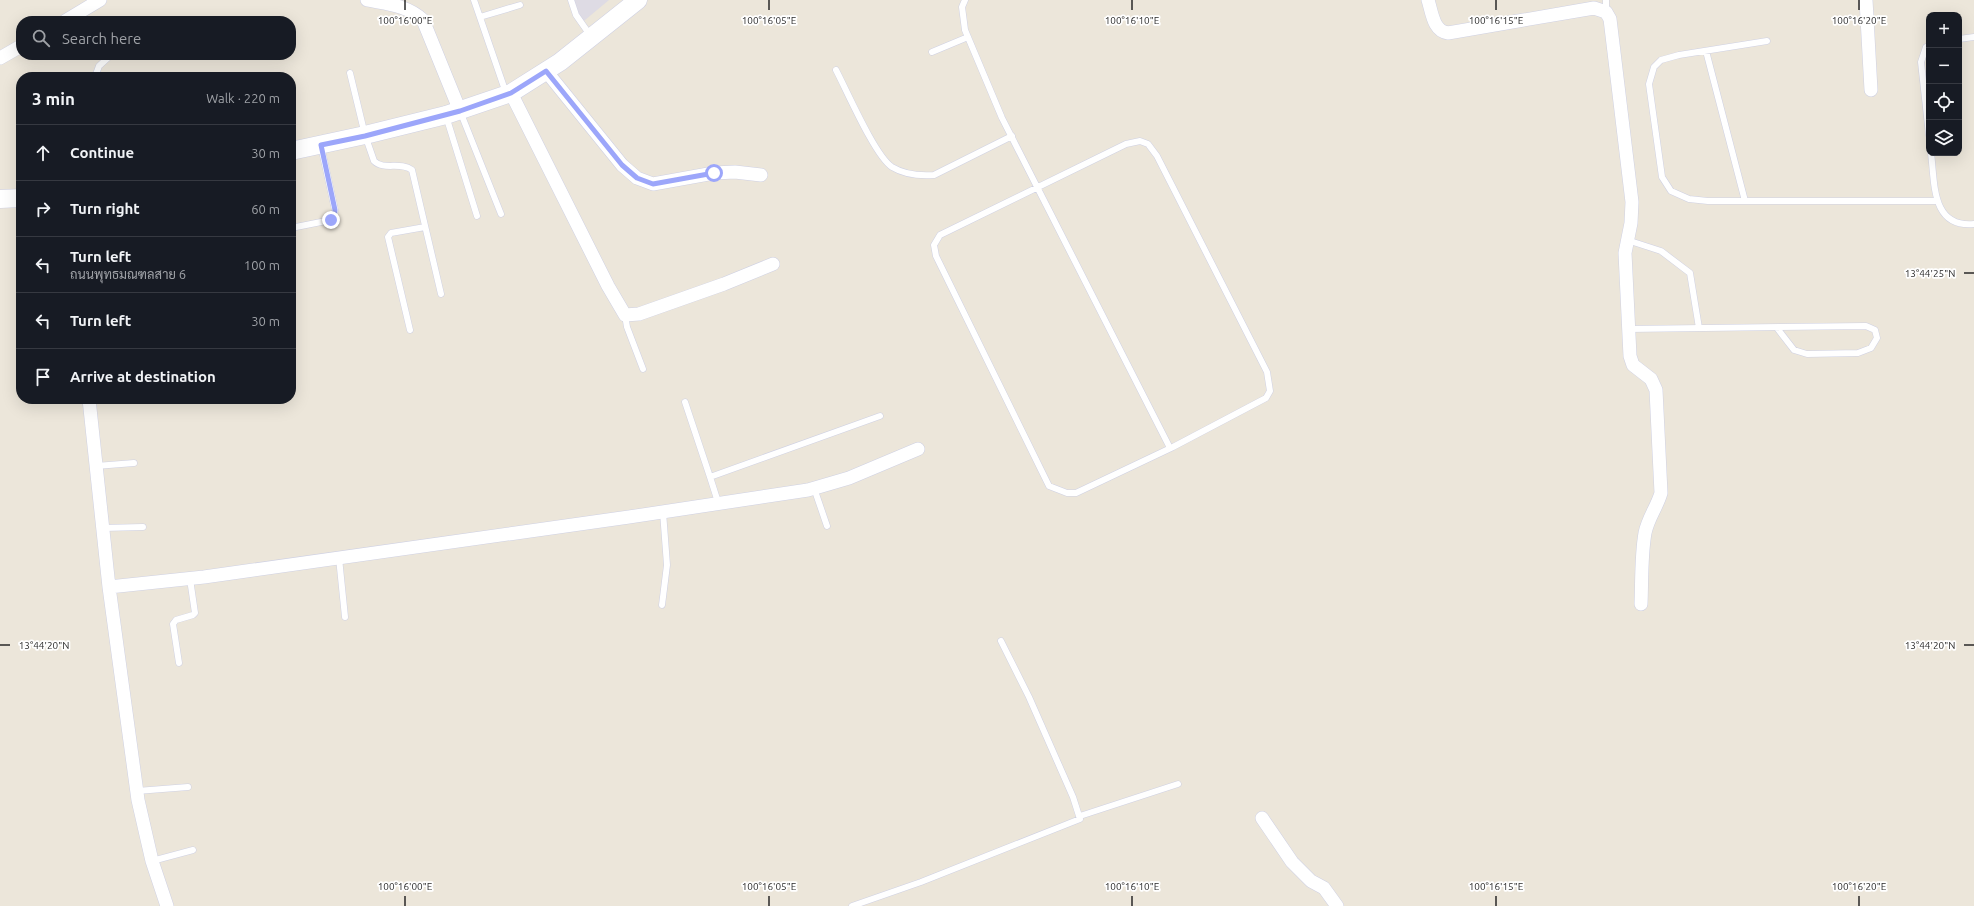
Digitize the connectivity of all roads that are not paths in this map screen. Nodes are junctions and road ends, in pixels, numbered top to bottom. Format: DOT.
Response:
graph roads {
  1 [pos="100,0"];
  2 [pos="367,0"];
  3 [pos="474,0"];
  4 [pos="571,0"];
  5 [pos="638,0"];
  6 [pos="965,0"];
  7 [pos="1428,0"];
  8 [pos="1866,0"];
  9 [pos="520,5"];
  10 [pos="1606,6"];
  11 [pos="73,16"];
  12 [pos="480,17"];
  13 [pos="1974,37"];
  14 [pos="590,38"];
  15 [pos="968,38"];
  16 [pos="1962,39"];
  17 [pos="1767,41"];
  18 [pos="1926,47"];
  19 [pos="16,49"];
  20 [pos="1706,51"];
  21 [pos="932,52"];
  22 [pos="0,58"];
  23 [pos="106,60"];
  24 [pos="553,66"];
  25 [pos="836,70"];
  26 [pos="97,72"];
  27 [pos="350,72"];
  28 [pos="1871,90"];
  29 [pos="509,94"];
  30 [pos="453,113"];
  31 [pos="1927,120"];
  32 [pos="365,136"];
  33 [pos="1012,136"];
  34 [pos="321,145"];
  35 [pos="296,150"];
  36 [pos="1931,156"];
  37 [pos="761,174"];
  38 [pos="1038,188"];
  39 [pos="16,198"];
  40 [pos="0,199"];
  41 [pos="1745,200"];
  42 [pos="1936,200"];
  43 [pos="501,214"];
  44 [pos="477,216"];
  45 [pos="1974,224"];
  46 [pos="296,227"];
  47 [pos="425,227"];
  48 [pos="1626,240"];
  49 [pos="773,264"];
  50 [pos="441,294"];
  51 [pos="625,315"];
  52 [pos="1699,328"];
  53 [pos="1777,328"];
  54 [pos="1628,329"];
  55 [pos="410,330"];
  56 [pos="643,370"];
  57 [pos="685,402"];
  58 [pos="90,404"];
  59 [pos="880,416"];
  60 [pos="1170,448"];
  61 [pos="918,449"];
  62 [pos="134,463"];
  63 [pos="96,466"];
  64 [pos="710,477"];
  65 [pos="814,488"];
  66 [pos="718,502"];
  67 [pos="663,512"];
  68 [pos="827,526"];
  69 [pos="143,527"];
  70 [pos="103,528"];
  71 [pos="339,558"];
  72 [pos="190,579"];
  73 [pos="109,587"];
  74 [pos="1641,604"];
  75 [pos="662,605"];
  76 [pos="346,617"];
  77 [pos="1001,641"];
  78 [pos="179,663"];
  79 [pos="1178,784"];
  80 [pos="188,787"];
  81 [pos="137,791"];
  82 [pos="1080,816"];
  83 [pos="1262,818"];
  84 [pos="193,850"];
  85 [pos="152,861"];
  86 [pos="167,906"];
  87 [pos="852,906"];
  88 [pos="1337,906"];
  1 -- 11 [label="street"];
  2 -- 30 [label="street"];
  3 -- 12 [label="lane"];
  4 -- 14 [label="lane"];
  5 -- 14 [label="main road"];
  6 -- 15 [label="lane"];
  7 -- 10 [label="street"];
  8 -- 28 [label="street"];
  9 -- 12 [label="lane"];
  10 -- 48 [label="street"];
  12 -- 29 [label="lane"];
  13 -- 16 [label="lane"];
  14 -- 24 [label="main road"];
  15 -- 21 [label="lane"];
  15 -- 33 [label="lane"];
  17 -- 20 [label="lane"];
  18 -- 31 [label="lane"];
  19 -- 22 [label="street"];
  20 -- 41 [label="lane"];
  20 -- 41 [label="lane"];
  23 -- 26 [label="lane"];
  24 -- 29 [label="main road"];
  24 -- 37 [label="street"];
  25 -- 33 [label="lane"];
  27 -- 32 [label="lane"];
  29 -- 30 [label="main road"];
  29 -- 51 [label="street"];
  30 -- 32 [label="main road"];
  30 -- 43 [label="lane"];
  30 -- 44 [label="lane"];
  32 -- 34 [label="main road"];
  32 -- 47 [label="lane"];
  33 -- 38 [label="lane"];
  34 -- 35 [label="main road"];
  34 -- 46 [label="lane"];
  36 -- 42 [label="lane"];
  38 -- 60 [label="lane"];
  38 -- 60 [label="lane"];
  38 -- 60 [label="lane"];
  39 -- 40 [label="main road"];
  41 -- 42 [label="lane"];
  42 -- 45 [label="lane"];
  47 -- 50 [label="lane"];
  47 -- 55 [label="lane"];
  48 -- 52 [label="lane"];
  48 -- 54 [label="street"];
  49 -- 51 [label="street"];
  51 -- 56 [label="lane"];
  52 -- 53 [label="lane"];
  52 -- 54 [label="lane"];
  53 -- 53 [label="lane"];
  54 -- 74 [label="street"];
  57 -- 64 [label="lane"];
  58 -- 63 [label="street"];
  59 -- 64 [label="lane"];
  61 -- 65 [label="street"];
  62 -- 63 [label="lane"];
  63 -- 70 [label="street"];
  64 -- 66 [label="lane"];
  65 -- 66 [label="street"];
  65 -- 68 [label="lane"];
  66 -- 67 [label="street"];
  67 -- 71 [label="street"];
  67 -- 75 [label="lane"];
  69 -- 70 [label="lane"];
  70 -- 73 [label="street"];
  71 -- 72 [label="street"];
  71 -- 76 [label="lane"];
  72 -- 73 [label="street"];
  72 -- 78 [label="lane"];
  73 -- 81 [label="street"];
  77 -- 82 [label="lane"];
  79 -- 82 [label="lane"];
  80 -- 81 [label="lane"];
  81 -- 85 [label="street"];
  82 -- 87 [label="lane"];
  83 -- 88 [label="street"];
  84 -- 85 [label="lane"];
  85 -- 86 [label="street"];
}
